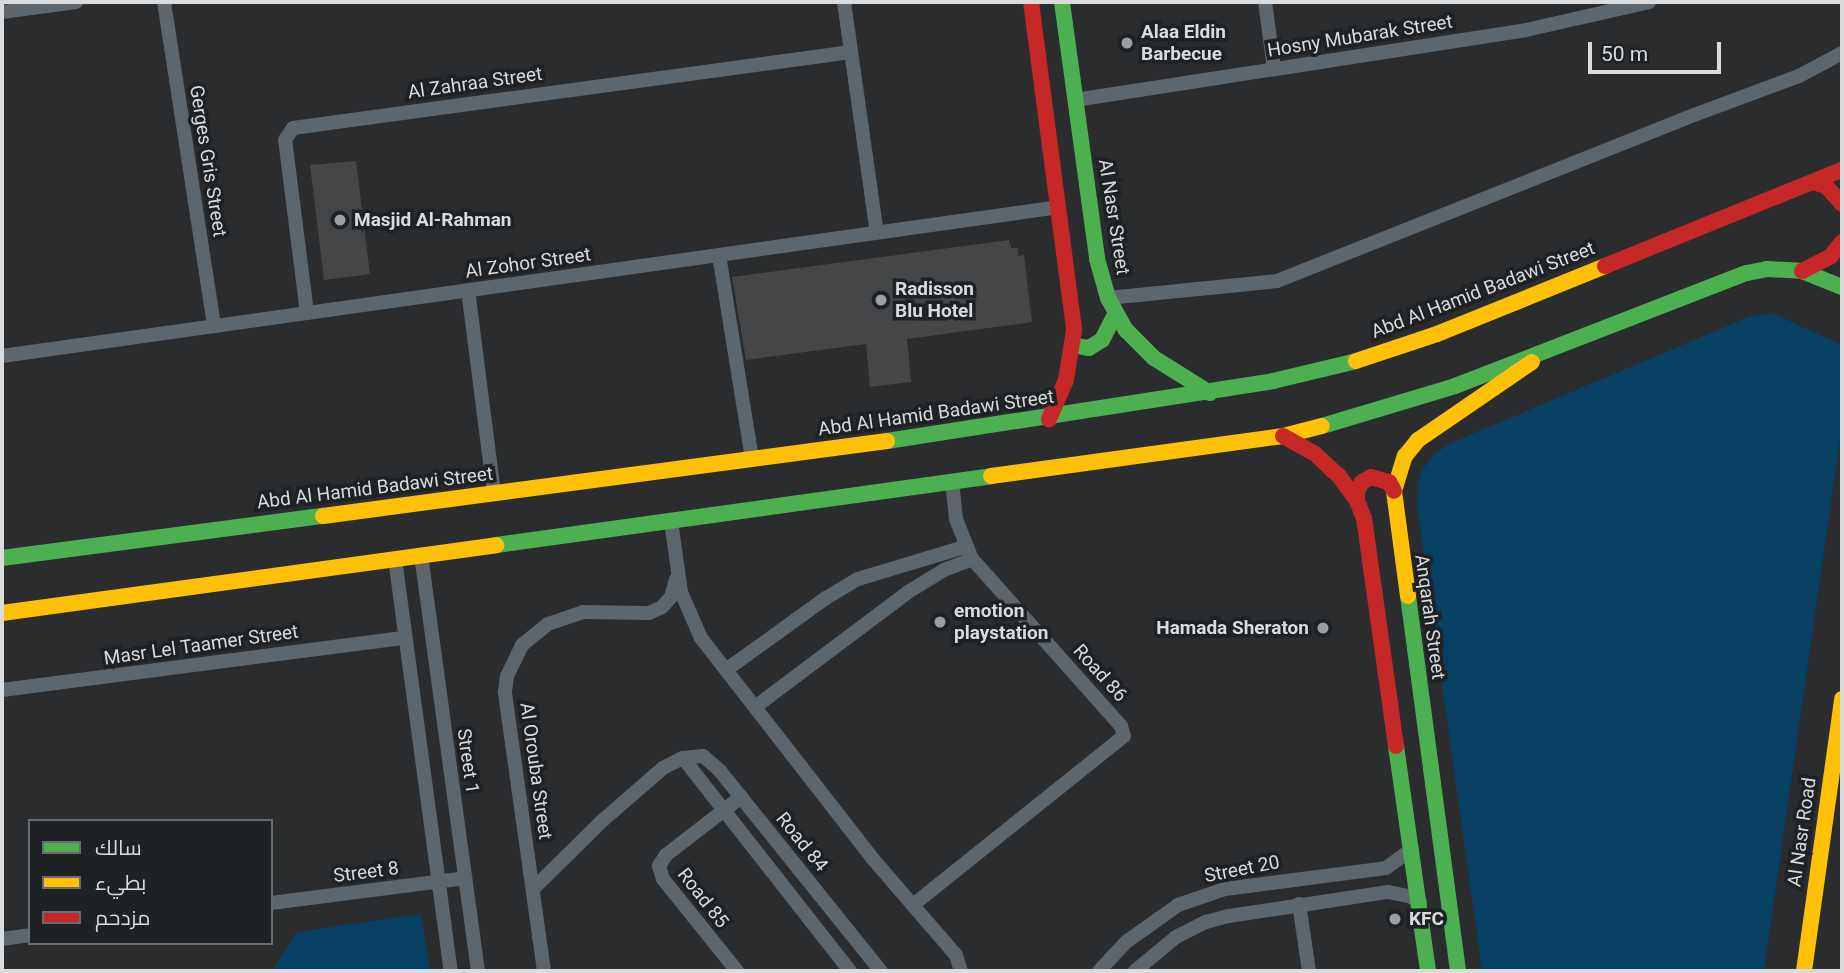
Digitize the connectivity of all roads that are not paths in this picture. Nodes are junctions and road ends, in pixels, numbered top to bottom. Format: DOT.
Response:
graph roads {
  1 [pos="76,2"];
  2 [pos="164,2"];
  3 [pos="844,2"];
  4 [pos="1031,2"];
  5 [pos="1062,2"];
  6 [pos="1265,2"];
  7 [pos="1647,2"];
  8 [pos="2,12"];
  9 [pos="851,52"];
  10 [pos="1842,54"];
  11 [pos="1273,69"];
  12 [pos="1075,100"];
  13 [pos="1842,170"];
  14 [pos="1813,182"];
  15 [pos="1842,204"];
  16 [pos="1059,207"];
  17 [pos="877,233"];
  18 [pos="1842,242"];
  19 [pos="719,255"];
  20 [pos="1802,271"];
  21 [pos="1842,287"];
  22 [pos="468,290"];
  23 [pos="1112,306"];
  24 [pos="307,313"];
  25 [pos="214,326"];
  26 [pos="1073,345"];
  27 [pos="1555,346"];
  28 [pos="2,356"];
  29 [pos="1210,393"];
  30 [pos="1049,419"];
  31 [pos="1283,436"];
  32 [pos="752,459"];
  33 [pos="952,482"];
  34 [pos="1394,491"];
  35 [pos="494,494"];
  36 [pos="1357,500"];
  37 [pos="671,521"];
  38 [pos="969,553"];
  39 [pos="421,555"];
  40 [pos="2,558"];
  41 [pos="395,559"];
  42 [pos="676,570"];
  43 [pos="2,613"];
  44 [pos="405,638"];
  45 [pos="726,670"];
  46 [pos="2,690"];
  47 [pos="1842,699"];
  48 [pos="755,707"];
  49 [pos="682,758"];
  50 [pos="741,797"];
  51 [pos="724,811"];
  52 [pos="1412,849"];
  53 [pos="465,878"];
  54 [pos="439,882"];
  55 [pos="534,888"];
  56 [pos="1420,902"];
  57 [pos="273,904"];
  58 [pos="1299,904"];
  59 [pos="913,905"];
  60 [pos="28,935"];
  61 [pos="2,939"];
  62 [pos="451,971"];
  63 [pos="478,971"];
  64 [pos="544,971"];
  65 [pos="737,971"];
  66 [pos="850,971"];
  67 [pos="881,971"];
  68 [pos="961,971"];
  69 [pos="1099,971"];
  70 [pos="1135,971"];
  71 [pos="1309,971"];
  72 [pos="1429,971"];
  73 [pos="1458,971"];
  74 [pos="1804,971"];
  1 -- 8 [label="street"];
  2 -- 25 [label="street, Gerges Gris Street"];
  3 -- 9 [label="street"];
  4 -- 16 [label="main road"];
  5 -- 12 [label="main road, Al Nasr Street"];
  6 -- 11 [label="street"];
  7 -- 11 [label="street, Hosny Mubarak Street"];
  9 -- 17 [label="street"];
  9 -- 24 [label="street, Al Zahraa Street"];
  10 -- 23 [label="street"];
  11 -- 12 [label="street, Hosny Mubarak Street"];
  12 -- 23 [label="main road, Al Nasr Street"];
  13 -- 14 [label="main road, Abd Al Hamid Badawi Street"];
  14 -- 15 [label="main road"];
  14 -- 29 [label="main road, Abd Al Hamid Badawi Street"];
  16 -- 17 [label="street, Al Zohor Street"];
  16 -- 26 [label="main road"];
  17 -- 19 [label="street, Al Zohor Street"];
  18 -- 20 [label="main road"];
  19 -- 22 [label="street, Al Zohor Street"];
  19 -- 32 [label="street"];
  20 -- 21 [label="main road"];
  20 -- 27 [label="main road"];
  22 -- 24 [label="street, Al Zohor Street"];
  22 -- 35 [label="street"];
  23 -- 26 [label="main road"];
  23 -- 29 [label="main road, Al Nasr Street"];
  24 -- 25 [label="street, Al Zohor Street"];
  25 -- 28 [label="street, Al Zohor Street"];
  26 -- 30 [label="main road"];
  27 -- 31 [label="main road"];
  27 -- 34 [label="main road, Anqarah Street"];
  29 -- 30 [label="main road, Abd Al Hamid Badawi Street"];
  30 -- 32 [label="main road, Abd Al Hamid Badawi Street"];
  31 -- 33 [label="main road"];
  31 -- 36 [label="main road"];
  32 -- 35 [label="main road, Abd Al Hamid Badawi Street"];
  33 -- 37 [label="main road"];
  33 -- 38 [label="street, Road 86"];
  34 -- 36 [label="main road"];
  34 -- 73 [label="main road, Anqarah Street"];
  35 -- 40 [label="main road, Abd Al Hamid Badawi Street"];
  36 -- 52 [label="main road"];
  37 -- 39 [label="main road"];
  37 -- 42 [label="street"];
  38 -- 45 [label="street"];
  38 -- 48 [label="street"];
  38 -- 59 [label="street, Road 86"];
  39 -- 41 [label="main road"];
  39 -- 53 [label="street, Street 1"];
  41 -- 43 [label="main road"];
  41 -- 44 [label="street"];
  42 -- 45 [label="street"];
  42 -- 55 [label="street, Al Orouba Street"];
  44 -- 46 [label="street, Masr Lel Taamer Street"];
  44 -- 54 [label="street"];
  45 -- 48 [label="street"];
  47 -- 74 [label="main road, Al Nasr Road"];
  48 -- 59 [label="street"];
  49 -- 50 [label="street, Road 84"];
  49 -- 51 [label="street"];
  49 -- 55 [label="street"];
  50 -- 51 [label="street, Road 85"];
  50 -- 67 [label="street, Road 84"];
  51 -- 65 [label="street, Road 85"];
  51 -- 66 [label="street"];
  52 -- 56 [label="main road"];
  52 -- 69 [label="street, Street 20"];
  53 -- 54 [label="street, Street 8"];
  53 -- 63 [label="street, Street 1"];
  54 -- 57 [label="street, Street 8"];
  54 -- 62 [label="street"];
  55 -- 64 [label="street, Al Orouba Street"];
  56 -- 58 [label="street"];
  56 -- 72 [label="main road"];
  58 -- 70 [label="street"];
  58 -- 71 [label="street"];
  59 -- 68 [label="street"];
  60 -- 61 [label="street"];
}
